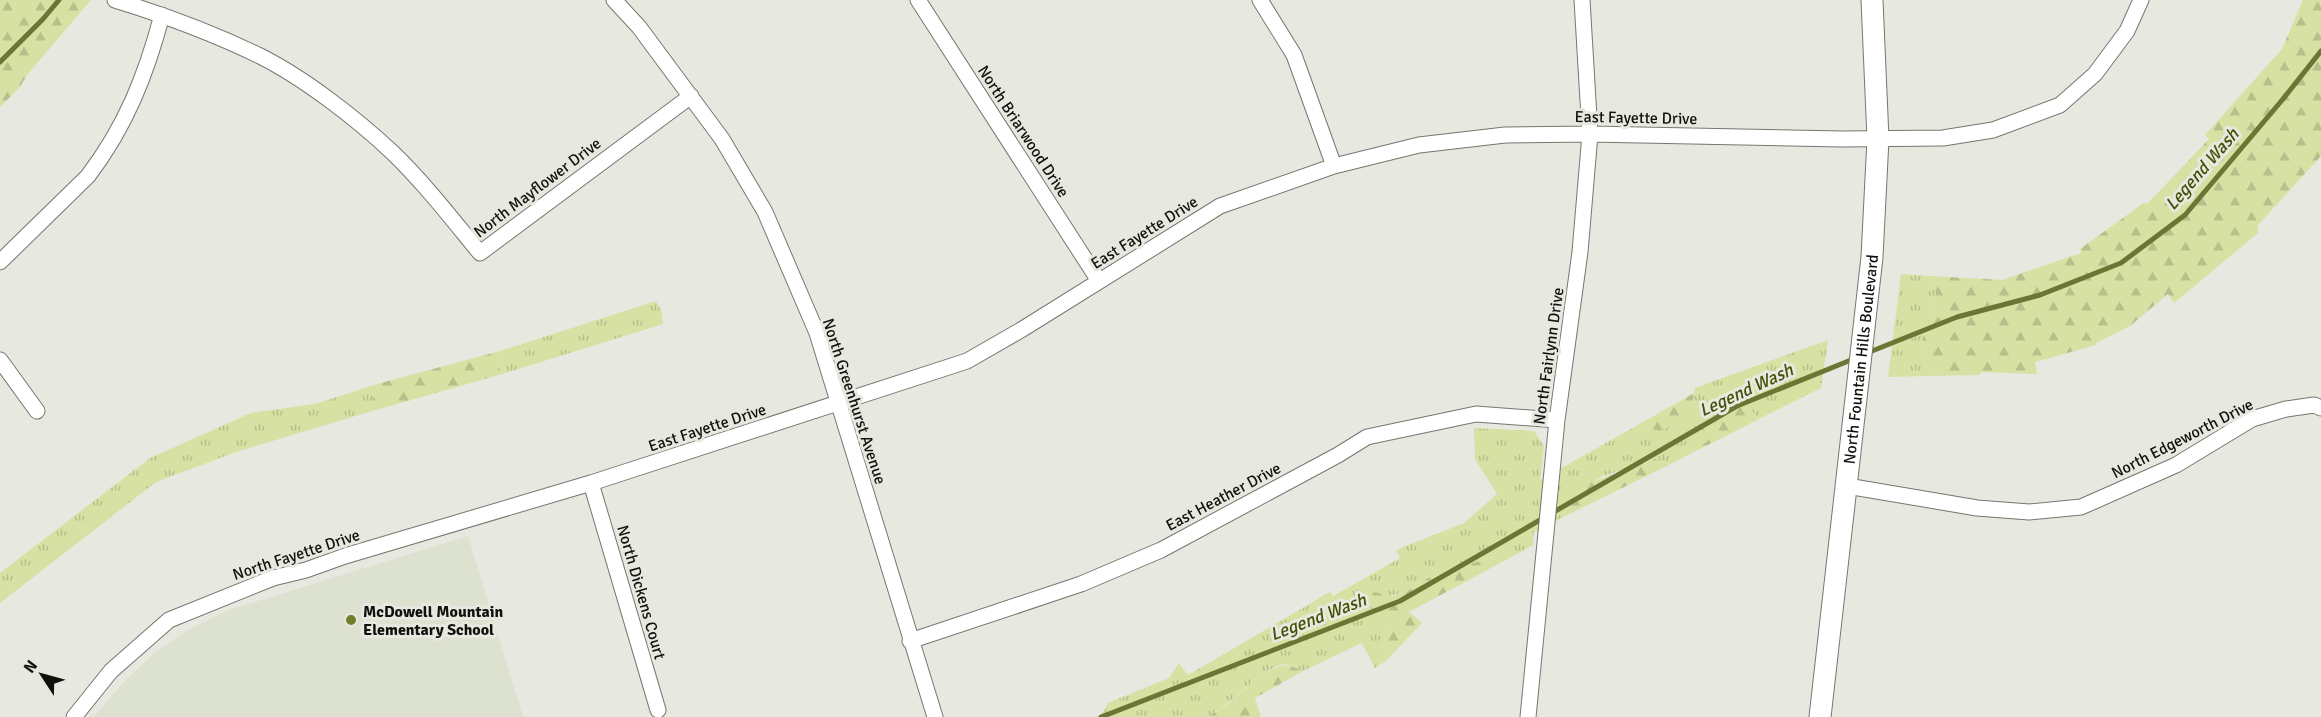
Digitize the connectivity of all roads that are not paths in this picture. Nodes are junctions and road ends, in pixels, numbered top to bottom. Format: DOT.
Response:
graph roads {
  1 [pos="115,0"];
  2 [pos="614,0"];
  3 [pos="918,0"];
  4 [pos="1260,0"];
  5 [pos="1582,0"];
  6 [pos="1872,0"];
  7 [pos="2141,0"];
  8 [pos="162,15"];
  9 [pos="691,96"];
  10 [pos="1590,134"];
  11 [pos="1878,139"];
  12 [pos="1334,166"];
  13 [pos="0,262"];
  14 [pos="1099,281"];
  15 [pos="0,360"];
  16 [pos="839,404"];
  17 [pos="2321,408"];
  18 [pos="37,411"];
  19 [pos="1557,420"];
  20 [pos="591,483"];
  21 [pos="1847,486"];
  22 [pos="464,520"];
  23 [pos="910,641"];
  24 [pos="658,710"];
  25 [pos="74,717"];
  26 [pos="935,717"];
  27 [pos="1528,717"];
  28 [pos="1820,717"];
  1 -- 8 [label="street, North Mayflower Drive"];
  2 -- 9 [label="street, North Greenhurst Avenue"];
  3 -- 14 [label="street, North Briarwood Drive"];
  4 -- 12 [label="street"];
  5 -- 10 [label="street, North Fairlynn Drive"];
  6 -- 11 [label="main road, North Fountain Hills Boulevard"];
  7 -- 11 [label="street, East Fayette Drive"];
  8 -- 9 [label="street, North Mayflower Drive"];
  8 -- 13 [label="street"];
  9 -- 16 [label="street, North Greenhurst Avenue"];
  10 -- 11 [label="street, East Fayette Drive"];
  10 -- 12 [label="street, East Fayette Drive"];
  10 -- 19 [label="street, North Fairlynn Drive"];
  11 -- 21 [label="main road, North Fountain Hills Boulevard"];
  12 -- 14 [label="street, East Fayette Drive"];
  14 -- 16 [label="street, East Fayette Drive"];
  15 -- 18 [label="street"];
  16 -- 20 [label="street, East Fayette Drive"];
  16 -- 23 [label="street, North Greenhurst Avenue"];
  17 -- 21 [label="street, North Edgeworth Drive"];
  19 -- 23 [label="street, East Heather Drive"];
  19 -- 27 [label="street, North Fairlynn Drive"];
  20 -- 22 [label="street, East Fayette Drive"];
  20 -- 24 [label="street, North Dickens Court"];
  21 -- 28 [label="main road, North Fountain Hills Boulevard"];
  22 -- 25 [label="street, North Fayette Drive"];
  23 -- 26 [label="street, North Greenhurst Avenue"];
}
